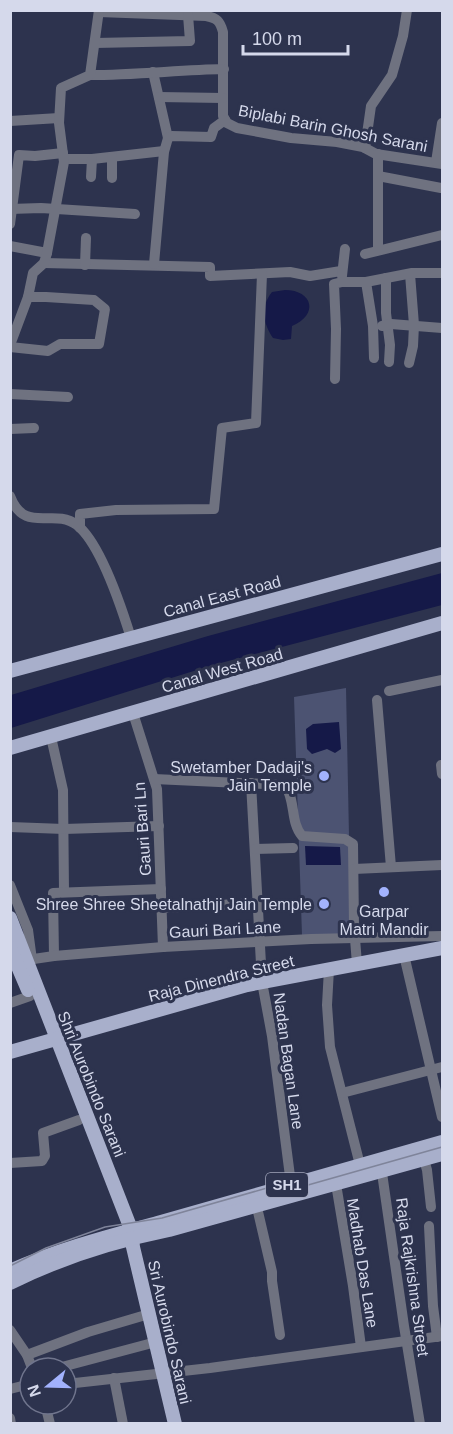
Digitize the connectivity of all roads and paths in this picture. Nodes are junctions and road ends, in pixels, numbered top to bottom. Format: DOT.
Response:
graph roads {
  1 [pos="407,10"];
  2 [pos="99,11"];
  3 [pos="188,15"];
  4 [pos="95,43"];
  5 [pos="224,69"];
  6 [pos="153,72"];
  7 [pos="90,75"];
  8 [pos="159,96"];
  9 [pos="223,98"];
  10 [pos="59,118"];
  11 [pos="225,120"];
  12 [pos="10,121"];
  13 [pos="442,123"];
  14 [pos="168,138"];
  15 [pos="365,148"];
  16 [pos="164,151"];
  17 [pos="378,154"];
  18 [pos="63,156"];
  19 [pos="112,157"];
  20 [pos="92,159"];
  21 [pos="439,163"];
  22 [pos="378,176"];
  23 [pos="91,177"];
  24 [pos="112,178"];
  25 [pos="441,188"];
  26 [pos="12,209"];
  27 [pos="55,209"];
  28 [pos="135,214"];
  29 [pos="10,224"];
  30 [pos="442,235"];
  31 [pos="86,238"];
  32 [pos="10,246"];
  33 [pos="345,249"];
  34 [pos="378,250"];
  35 [pos="364,254"];
  36 [pos="45,258"];
  37 [pos="154,264"];
  38 [pos="85,265"];
  39 [pos="442,273"];
  40 [pos="262,274"];
  41 [pos="410,274"];
  42 [pos="342,276"];
  43 [pos="386,278"];
  44 [pos="366,282"];
  45 [pos="28,297"];
  46 [pos="388,325"];
  47 [pos="414,325"];
  48 [pos="373,326"];
  49 [pos="442,328"];
  50 [pos="10,346"];
  51 [pos="374,358"];
  52 [pos="389,362"];
  53 [pos="409,363"];
  54 [pos="335,379"];
  55 [pos="10,394"];
  56 [pos="68,397"];
  57 [pos="34,428"];
  58 [pos="10,429"];
  59 [pos="10,496"];
  60 [pos="80,528"];
  61 [pos="442,554"];
  62 [pos="442,623"];
  63 [pos="131,638"];
  64 [pos="10,671"];
  65 [pos="442,680"];
  66 [pos="389,691"];
  67 [pos="377,699"];
  68 [pos="133,713"];
  69 [pos="51,737"];
  70 [pos="10,748"];
  71 [pos="154,778"];
  72 [pos="251,783"];
  73 [pos="159,826"];
  74 [pos="10,827"];
  75 [pos="64,829"];
  76 [pos="293,848"];
  77 [pos="255,849"];
  78 [pos="442,865"];
  79 [pos="391,867"];
  80 [pos="354,869"];
  81 [pos="10,885"];
  82 [pos="161,889"];
  83 [pos="64,892"];
  84 [pos="257,903"];
  85 [pos="162,908"];
  86 [pos="10,918"];
  87 [pos="442,936"];
  88 [pos="355,938"];
  89 [pos="259,942"];
  90 [pos="163,947"];
  91 [pos="10,948"];
  92 [pos="442,948"];
  93 [pos="404,955"];
  94 [pos="54,956"];
  95 [pos="21,961"];
  96 [pos="357,964"];
  97 [pos="329,969"];
  98 [pos="262,982"];
  99 [pos="30,996"];
  100 [pos="10,1003"];
  101 [pos="52,1040"];
  102 [pos="10,1052"];
  103 [pos="437,1068"];
  104 [pos="342,1093"];
  105 [pos="442,1117"];
  106 [pos="80,1120"];
  107 [pos="442,1142"];
  108 [pos="442,1154"];
  109 [pos="424,1160"];
  110 [pos="10,1163"];
  111 [pos="381,1165"];
  112 [pos="360,1166"];
  113 [pos="291,1184"];
  114 [pos="336,1184"];
  115 [pos="256,1201"];
  116 [pos="431,1207"];
  117 [pos="429,1226"];
  118 [pos="130,1237"];
  119 [pos="10,1271"];
  120 [pos="10,1282"];
  121 [pos="149,1314"];
  122 [pos="10,1330"];
  123 [pos="280,1335"];
  124 [pos="440,1336"];
  125 [pos="156,1342"];
  126 [pos="406,1342"];
  127 [pos="361,1347"];
  128 [pos="27,1355"];
  129 [pos="78,1363"];
  130 [pos="163,1372"];
  131 [pos="114,1378"];
  132 [pos="78,1382"];
  133 [pos="10,1419"];
  134 [pos="11,1424"];
  135 [pos="123,1424"];
  136 [pos="175,1424"];
  137 [pos="420,1424"];
  1 -- 15 [label="street"];
  2 -- 3 [label="street, Biplabi Barin Ghosh Sarani"];
  2 -- 4 [label="street"];
  3 -- 4 [label="street"];
  3 -- 5 [label="street, Biplabi Barin Ghosh Sarani"];
  4 -- 7 [label="street"];
  5 -- 6 [label="street"];
  5 -- 9 [label="street, Biplabi Barin Ghosh Sarani"];
  6 -- 7 [label="street"];
  6 -- 8 [label="street"];
  7 -- 10 [label="street"];
  8 -- 9 [label="street"];
  8 -- 14 [label="street"];
  9 -- 11 [label="street, Biplabi Barin Ghosh Sarani"];
  10 -- 12 [label="street"];
  10 -- 18 [label="street"];
  11 -- 14 [label="street"];
  11 -- 15 [label="street, Biplabi Barin Ghosh Sarani"];
  13 -- 21 [label="street"];
  14 -- 16 [label="street"];
  15 -- 17 [label="street, Biplabi Barin Ghosh Sarani"];
  16 -- 19 [label="street"];
  16 -- 37 [label="street"];
  17 -- 21 [label="street, Biplabi Barin Ghosh Sarani"];
  17 -- 22 [label="street"];
  18 -- 20 [label="street"];
  18 -- 26 [label="street"];
  18 -- 27 [label="street"];
  19 -- 20 [label="street"];
  19 -- 24 [label="street"];
  20 -- 23 [label="street"];
  22 -- 25 [label="street"];
  22 -- 34 [label="street"];
  26 -- 27 [label="street"];
  26 -- 29 [label="street"];
  27 -- 28 [label="street"];
  27 -- 36 [label="street"];
  30 -- 34 [label="street"];
  31 -- 38 [label="street"];
  32 -- 36 [label="street"];
  33 -- 42 [label="street"];
  34 -- 35 [label="street"];
  36 -- 38 [label="street"];
  36 -- 45 [label="street"];
  37 -- 38 [label="street"];
  37 -- 40 [label="street"];
  39 -- 41 [label="street"];
  40 -- 42 [label="street"];
  40 -- 60 [label="street"];
  41 -- 43 [label="street"];
  41 -- 47 [label="street"];
  42 -- 44 [label="street"];
  42 -- 54 [label="street"];
  43 -- 44 [label="street"];
  43 -- 46 [label="street"];
  44 -- 48 [label="street"];
  45 -- 50 [label="street"];
  45 -- 50 [label="street"];
  46 -- 47 [label="street"];
  46 -- 48 [label="street"];
  46 -- 52 [label="street"];
  47 -- 49 [label="street"];
  47 -- 53 [label="street"];
  48 -- 51 [label="street"];
  55 -- 56 [label="street"];
  57 -- 58 [label="street"];
  59 -- 60 [label="street"];
  60 -- 63 [label="street"];
  61 -- 63 [label="main road, Canal East Road"];
  62 -- 68 [label="main road, Canal West Road"];
  63 -- 64 [label="main road, Canal East Road"];
  65 -- 66 [label="street"];
  67 -- 79 [label="street"];
  68 -- 69 [label="main road, Canal West Road"];
  68 -- 71 [label="street, Gauri Bari Ln"];
  69 -- 70 [label="main road, Canal West Road"];
  69 -- 75 [label="street"];
  71 -- 72 [label="street"];
  71 -- 73 [label="street, Gauri Bari Ln"];
  72 -- 77 [label="street, Nadan Bagan Lane"];
  72 -- 80 [label="street"];
  73 -- 75 [label="street"];
  73 -- 82 [label="street, Gauri Bari Ln"];
  74 -- 75 [label="street"];
  75 -- 83 [label="street"];
  76 -- 77 [label="street"];
  77 -- 84 [label="street, Nadan Bagan Lane"];
  78 -- 79 [label="street"];
  79 -- 80 [label="street"];
  80 -- 88 [label="street"];
  81 -- 95 [label="street"];
  82 -- 83 [label="street"];
  82 -- 85 [label="street, Gauri Bari Ln"];
  83 -- 94 [label="street"];
  84 -- 85 [label="street"];
  84 -- 89 [label="street, Nadan Bagan Lane"];
  85 -- 90 [label="street, Gauri Bari Ln"];
  86 -- 95 [label="main road, Shri Aurobindo Sarani"];
  87 -- 88 [label="street, Gauri Bari Lane"];
  88 -- 89 [label="street, Gauri Bari Lane"];
  88 -- 96 [label="street"];
  89 -- 90 [label="street, Gauri Bari Lane"];
  89 -- 98 [label="street, Nadan Bagan Lane"];
  90 -- 94 [label="street, Gauri Bari Lane"];
  91 -- 95 [label="main road"];
  92 -- 93 [label="main road, Raja Dinendra Street"];
  93 -- 96 [label="main road, Raja Dinendra Street"];
  93 -- 103 [label="street"];
  94 -- 95 [label="street, Gauri Bari Lane"];
  95 -- 99 [label="main road"];
  95 -- 101 [label="main road, Shri Aurobindo Sarani"];
  96 -- 97 [label="main road, Raja Dinendra Street"];
  97 -- 98 [label="main road, Raja Dinendra Street"];
  97 -- 104 [label="street"];
  98 -- 101 [label="main road, Raja Dinendra Street"];
  98 -- 113 [label="street, Nadan Bagan Lane"];
  99 -- 100 [label="street"];
  99 -- 101 [label="main road"];
  101 -- 102 [label="main road, Raja Dinendra Street"];
  101 -- 106 [label="main road"];
  101 -- 118 [label="main road, Shri Aurobindo Sarani"];
  103 -- 104 [label="street"];
  103 -- 105 [label="street"];
  104 -- 112 [label="street"];
  106 -- 110 [label="street"];
  106 -- 118 [label="main road"];
  107 -- 111 [label="main road, SH1"];
  108 -- 109 [label="main road, SH1"];
  109 -- 111 [label="main road, SH1"];
  109 -- 116 [label="street"];
  111 -- 112 [label="main road, SH1"];
  111 -- 114 [label="main road, SH1"];
  111 -- 126 [label="street, Raja Rajkrishna Street"];
  112 -- 113 [label="main road, SH1"];
  113 -- 115 [label="main road, SH1"];
  114 -- 115 [label="main road, SH1"];
  114 -- 127 [label="street, Madhab Das Lane"];
  115 -- 118 [label="main road, SH1"];
  115 -- 123 [label="street"];
  117 -- 124 [label="street"];
  118 -- 119 [label="main road, SH1"];
  118 -- 120 [label="main road, SH1"];
  118 -- 121 [label="main road, Sri Aurobindo Sarani"];
  121 -- 125 [label="main road, Sri Aurobindo Sarani"];
  121 -- 128 [label="street"];
  122 -- 128 [label="street"];
  124 -- 126 [label="street"];
  125 -- 129 [label="street"];
  125 -- 130 [label="main road, Sri Aurobindo Sarani"];
  126 -- 127 [label="street"];
  126 -- 137 [label="street, Raja Rajkrishna Street"];
  127 -- 130 [label="street"];
  130 -- 131 [label="street"];
  130 -- 136 [label="main road, Sri Aurobindo Sarani"];
  131 -- 132 [label="street"];
  131 -- 135 [label="street"];
  133 -- 134 [label="street"];
}
